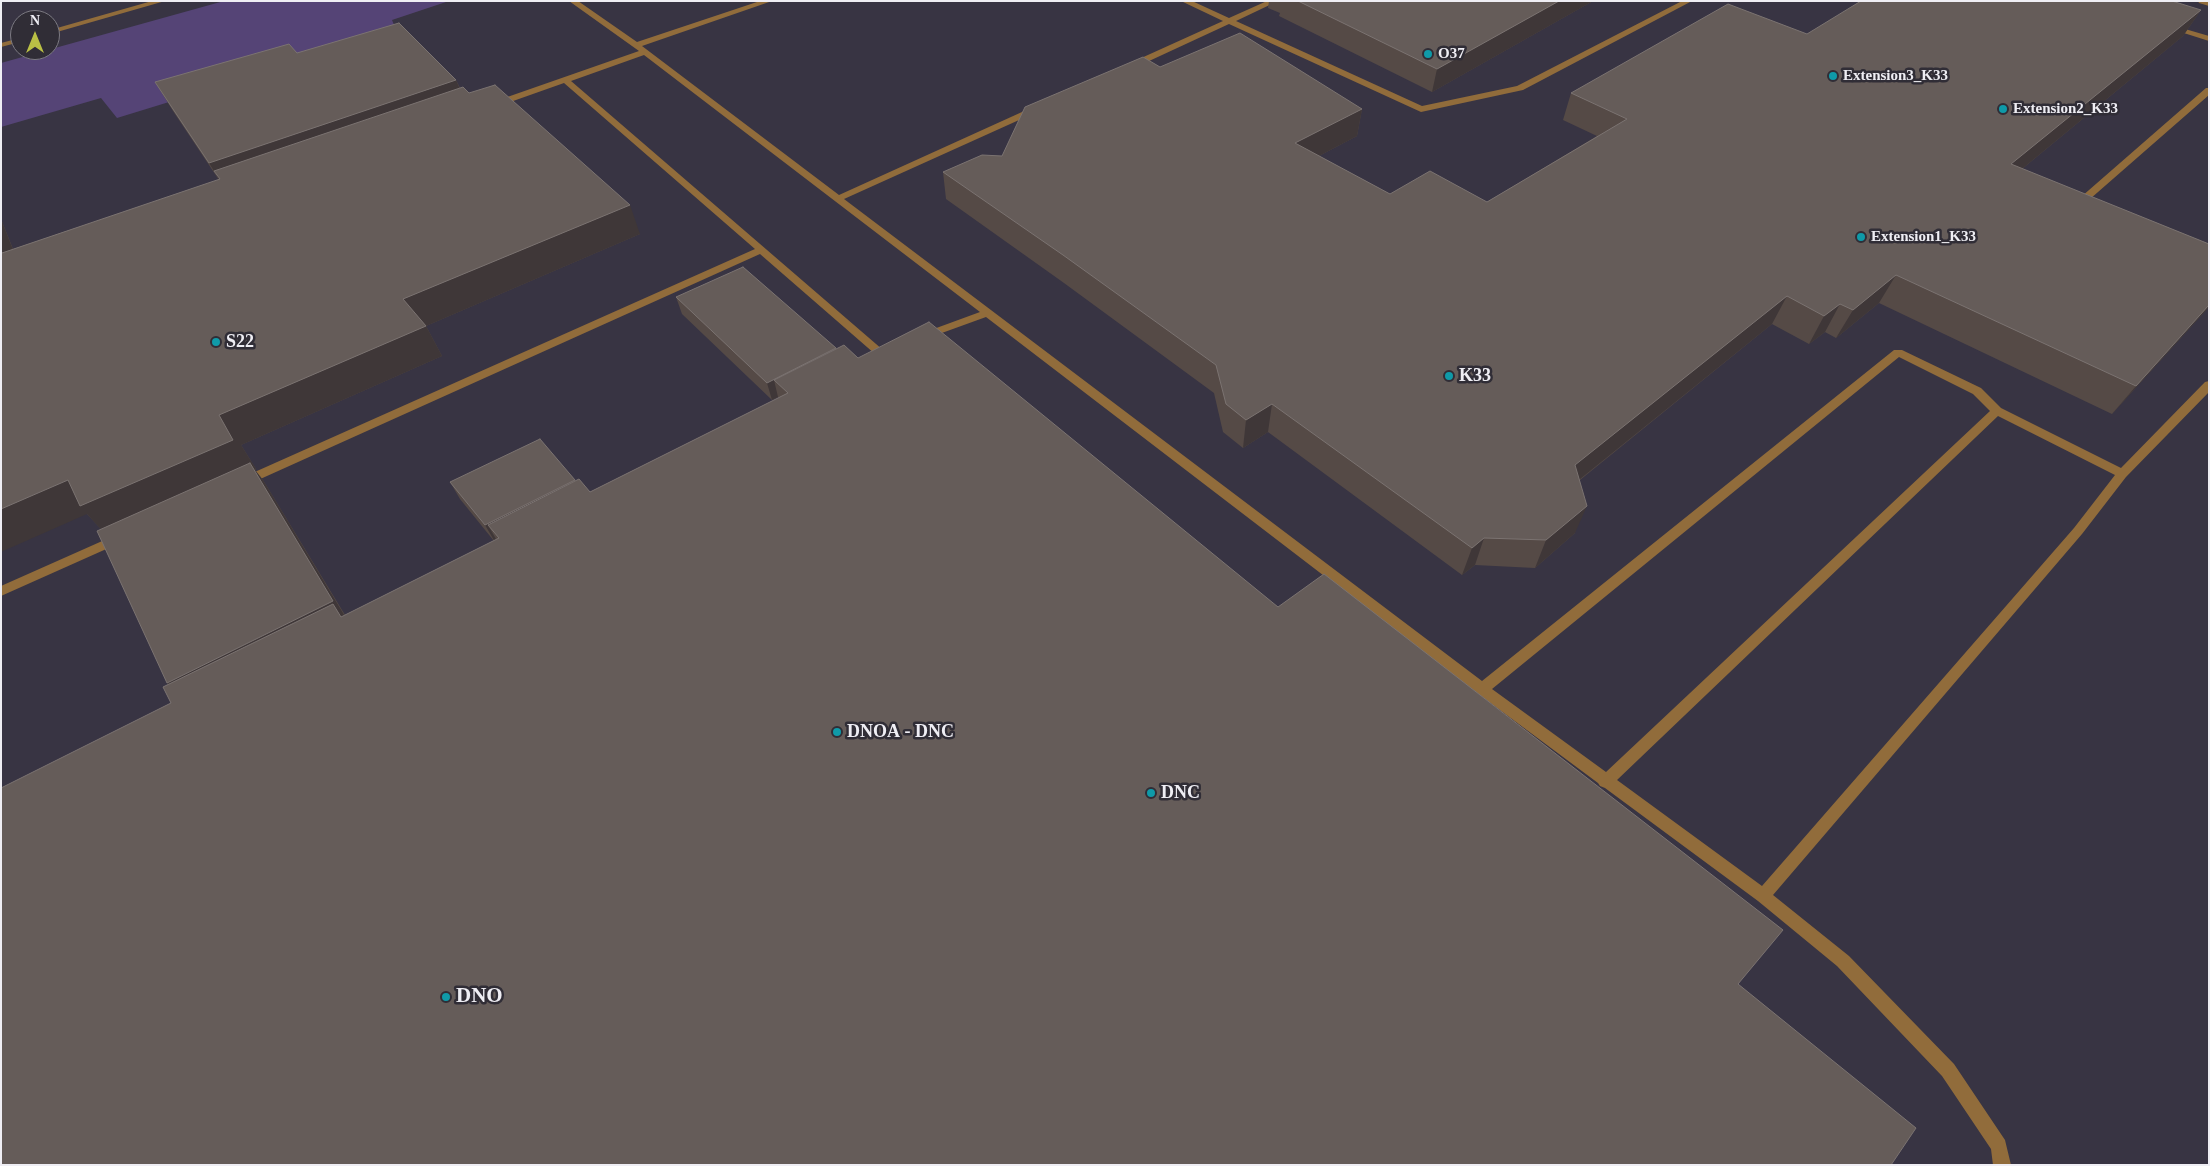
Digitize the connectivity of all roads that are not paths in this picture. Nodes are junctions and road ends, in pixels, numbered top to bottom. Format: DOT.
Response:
graph roads {
  1 [pos="161,1"];
  2 [pos="573,1"];
  3 [pos="768,1"];
  4 [pos="1185,1"];
  5 [pos="1274,1"];
  6 [pos="1688,1"];
  7 [pos="2202,1"];
  8 [pos="2209,4"];
  9 [pos="1228,22"];
  10 [pos="2167,25"];
  11 [pos="60,29"];
  12 [pos="2209,40"];
  13 [pos="640,48"];
  14 [pos="1119,71"];
  15 [pos="565,80"];
  16 [pos="2209,90"];
  17 [pos="1046,104"];
  18 [pos="490,106"];
  19 [pos="837,198"];
  20 [pos="2102,208"];
  21 [pos="761,250"];
  22 [pos="987,312"];
  23 [pos="915,339"];
  24 [pos="879,353"];
  25 [pos="2209,385"];
  26 [pos="1997,411"];
  27 [pos="2122,474"];
  28 [pos="236,486"];
  29 [pos="128,534"];
  30 [pos="1,591"];
  31 [pos="1482,689"];
  32 [pos="1605,782"];
  33 [pos="1763,896"];
  34 [pos="2002,1165"];
  1 -- 11 [label="street"];
  2 -- 13 [label="street"];
  3 -- 13 [label="street"];
  4 -- 9 [label="street"];
  5 -- 9 [label="street"];
  6 -- 9 [label="street"];
  7 -- 8 [label="street"];
  9 -- 14 [label="street"];
  10 -- 12 [label="street"];
  13 -- 15 [label="street"];
  13 -- 19 [label="street"];
  15 -- 18 [label="street"];
  15 -- 21 [label="street"];
  16 -- 20 [label="street"];
  17 -- 19 [label="street"];
  19 -- 22 [label="street"];
  21 -- 24 [label="street"];
  21 -- 28 [label="street"];
  22 -- 23 [label="street"];
  22 -- 31 [label="street"];
  25 -- 27 [label="street"];
  26 -- 27 [label="street"];
  26 -- 31 [label="street"];
  26 -- 32 [label="street"];
  27 -- 33 [label="street"];
  29 -- 30 [label="street"];
  31 -- 32 [label="street"];
  32 -- 33 [label="street"];
  33 -- 34 [label="street"];
}
